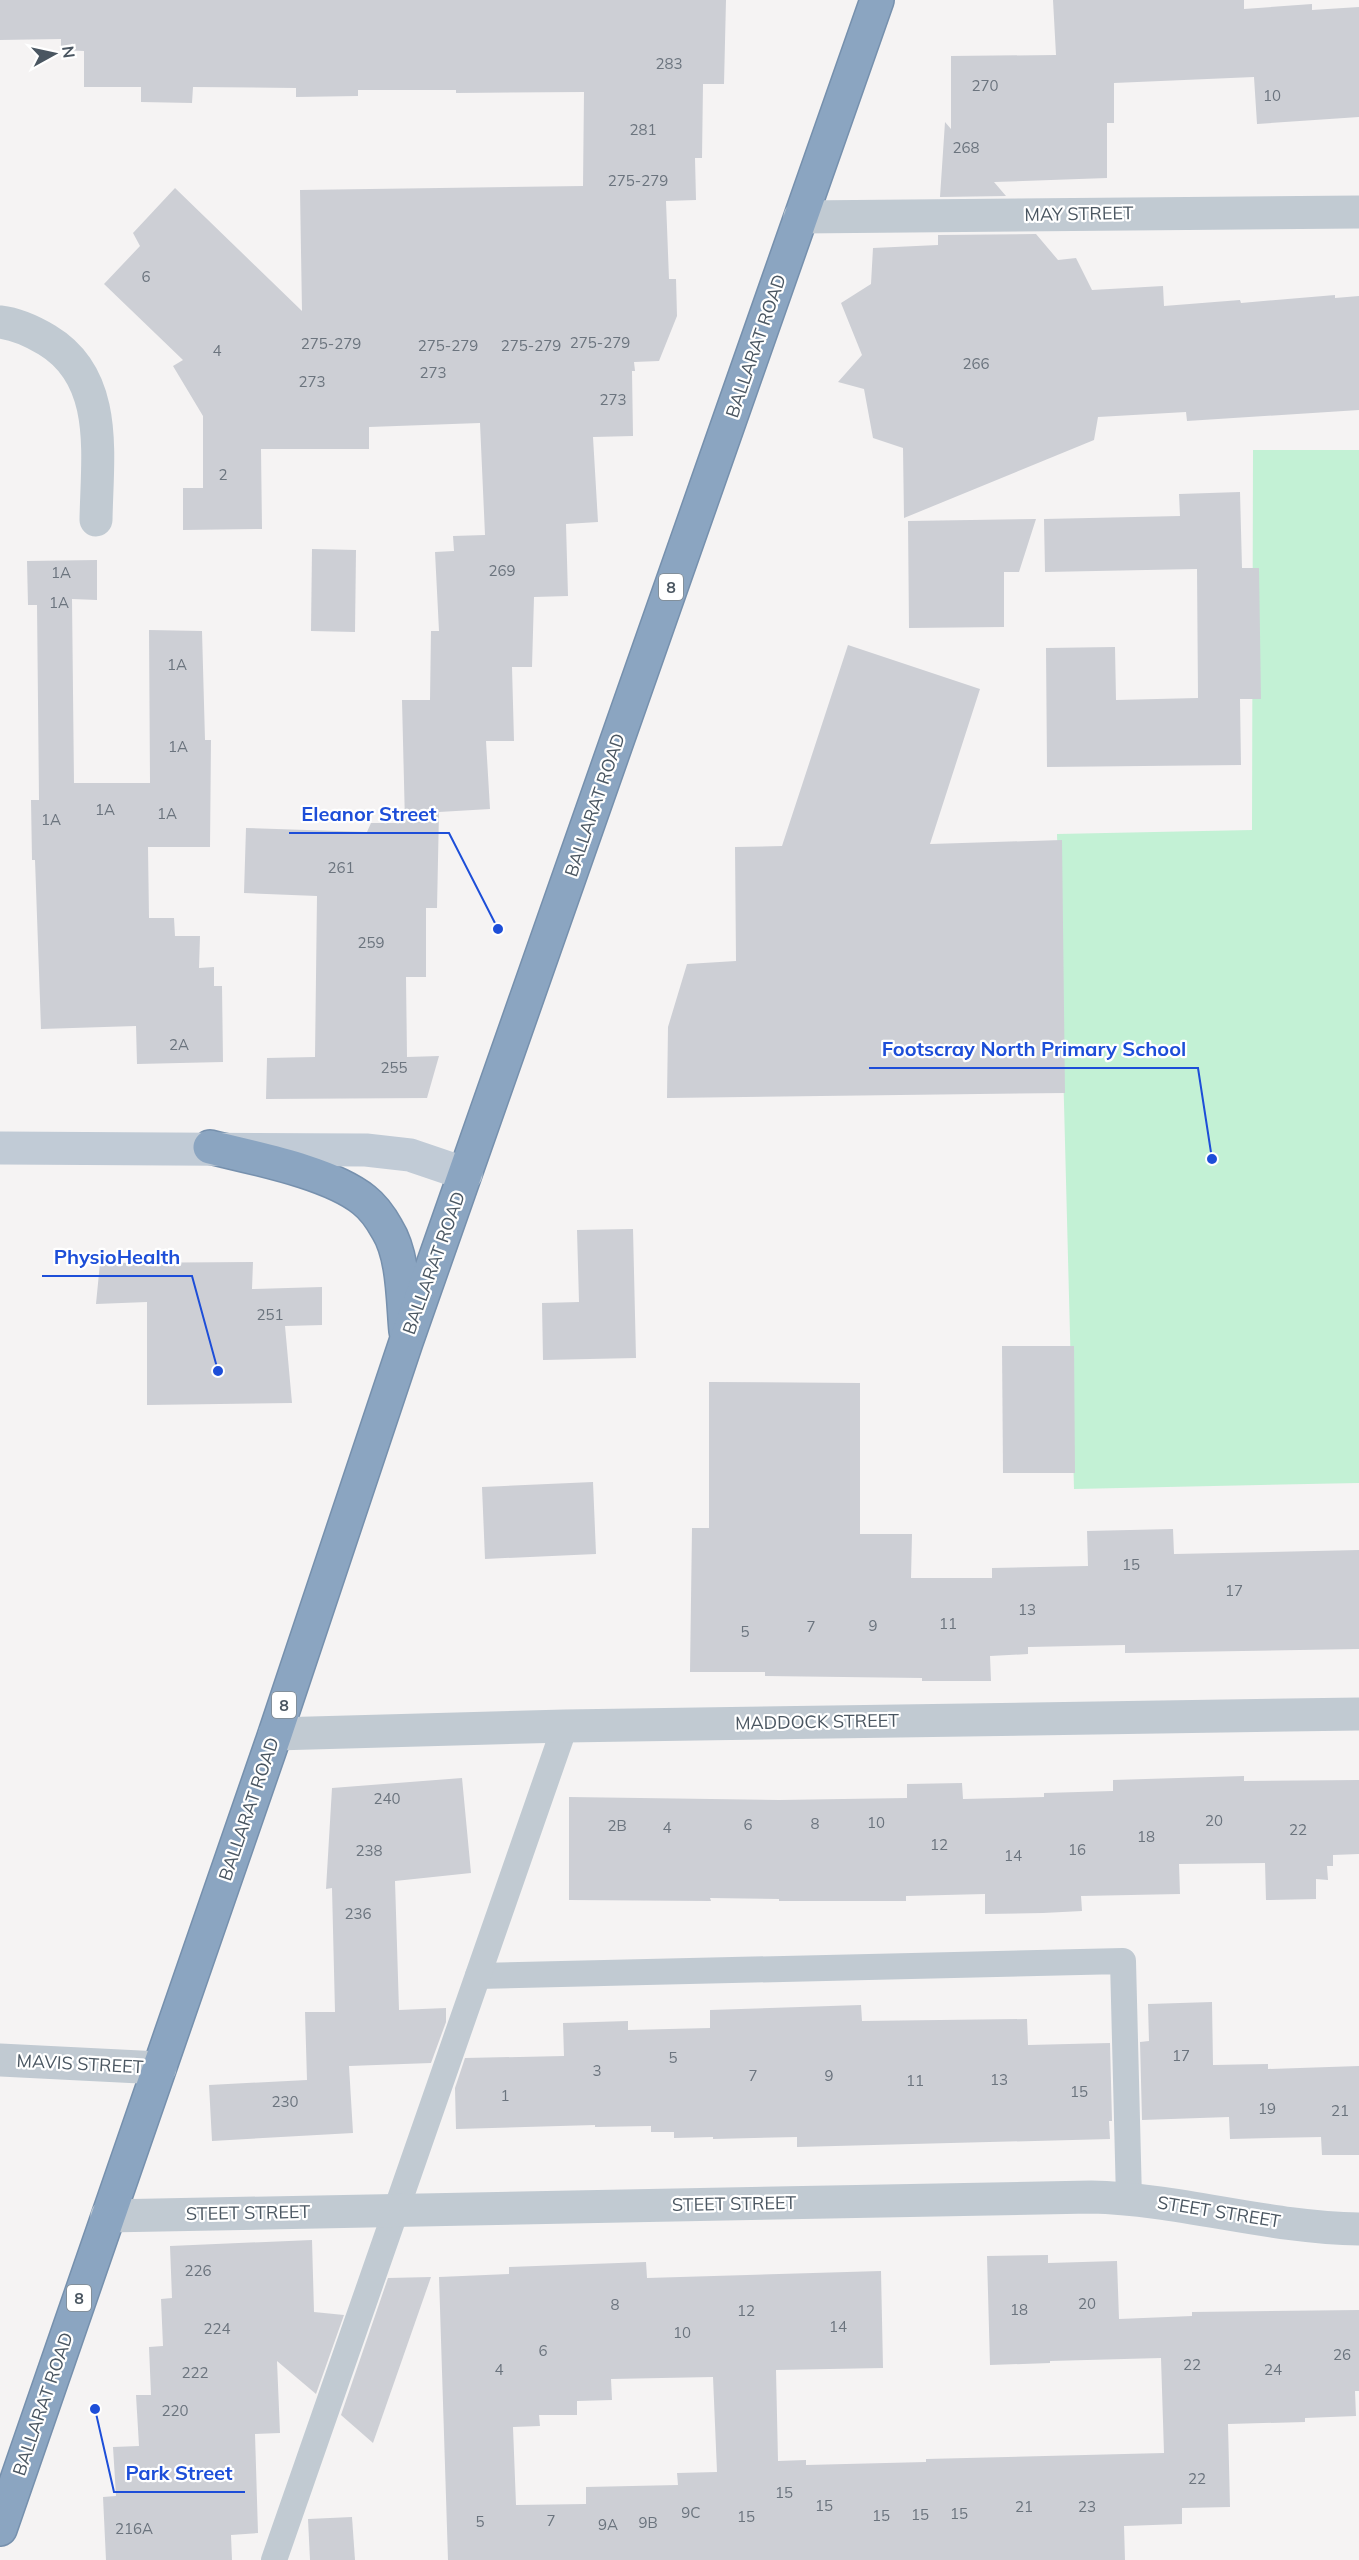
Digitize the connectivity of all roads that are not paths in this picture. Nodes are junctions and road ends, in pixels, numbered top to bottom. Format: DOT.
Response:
graph roads {
  1 [pos="877,0"];
  2 [pos="1359,212"];
  3 [pos="800,217"];
  4 [pos="0,322"];
  5 [pos="96,520"];
  6 [pos="0,1148"];
  7 [pos="210,1148"];
  8 [pos="466,1174"];
  9 [pos="406,1342"];
  10 [pos="1359,1714"];
  11 [pos="565,1726"];
  12 [pos="275,1734"];
  13 [pos="478,1976"];
  14 [pos="0,2060"];
  15 [pos="160,2068"];
  16 [pos="1129,2199"];
  17 [pos="397,2210"];
  18 [pos="107,2216"];
  19 [pos="1359,2229"];
  20 [pos="0,2529"];
  21 [pos="274,2560"];
  1 -- 3 [label="highway, BALLARAT ROAD / 8"];
  2 -- 3 [label="street, MAY STREET"];
  3 -- 8 [label="highway, BALLARAT ROAD / 8"];
  4 -- 5 [label="street"];
  6 -- 7 [label="street"];
  7 -- 8 [label="street"];
  7 -- 9 [label="highway"];
  8 -- 9 [label="highway, BALLARAT ROAD / 8"];
  9 -- 12 [label="highway, BALLARAT ROAD / 8"];
  10 -- 11 [label="street, MADDOCK STREET"];
  11 -- 12 [label="street, MADDOCK STREET"];
  11 -- 13 [label="lane"];
  12 -- 15 [label="highway, BALLARAT ROAD / 8"];
  13 -- 16 [label="lane"];
  13 -- 17 [label="lane"];
  14 -- 15 [label="street, MAVIS STREET"];
  15 -- 18 [label="highway, BALLARAT ROAD / 8"];
  16 -- 17 [label="street, STEET STREET"];
  16 -- 19 [label="street, STEET STREET"];
  17 -- 18 [label="street, STEET STREET"];
  17 -- 21 [label="lane"];
  18 -- 20 [label="highway, BALLARAT ROAD / 8"];
}
